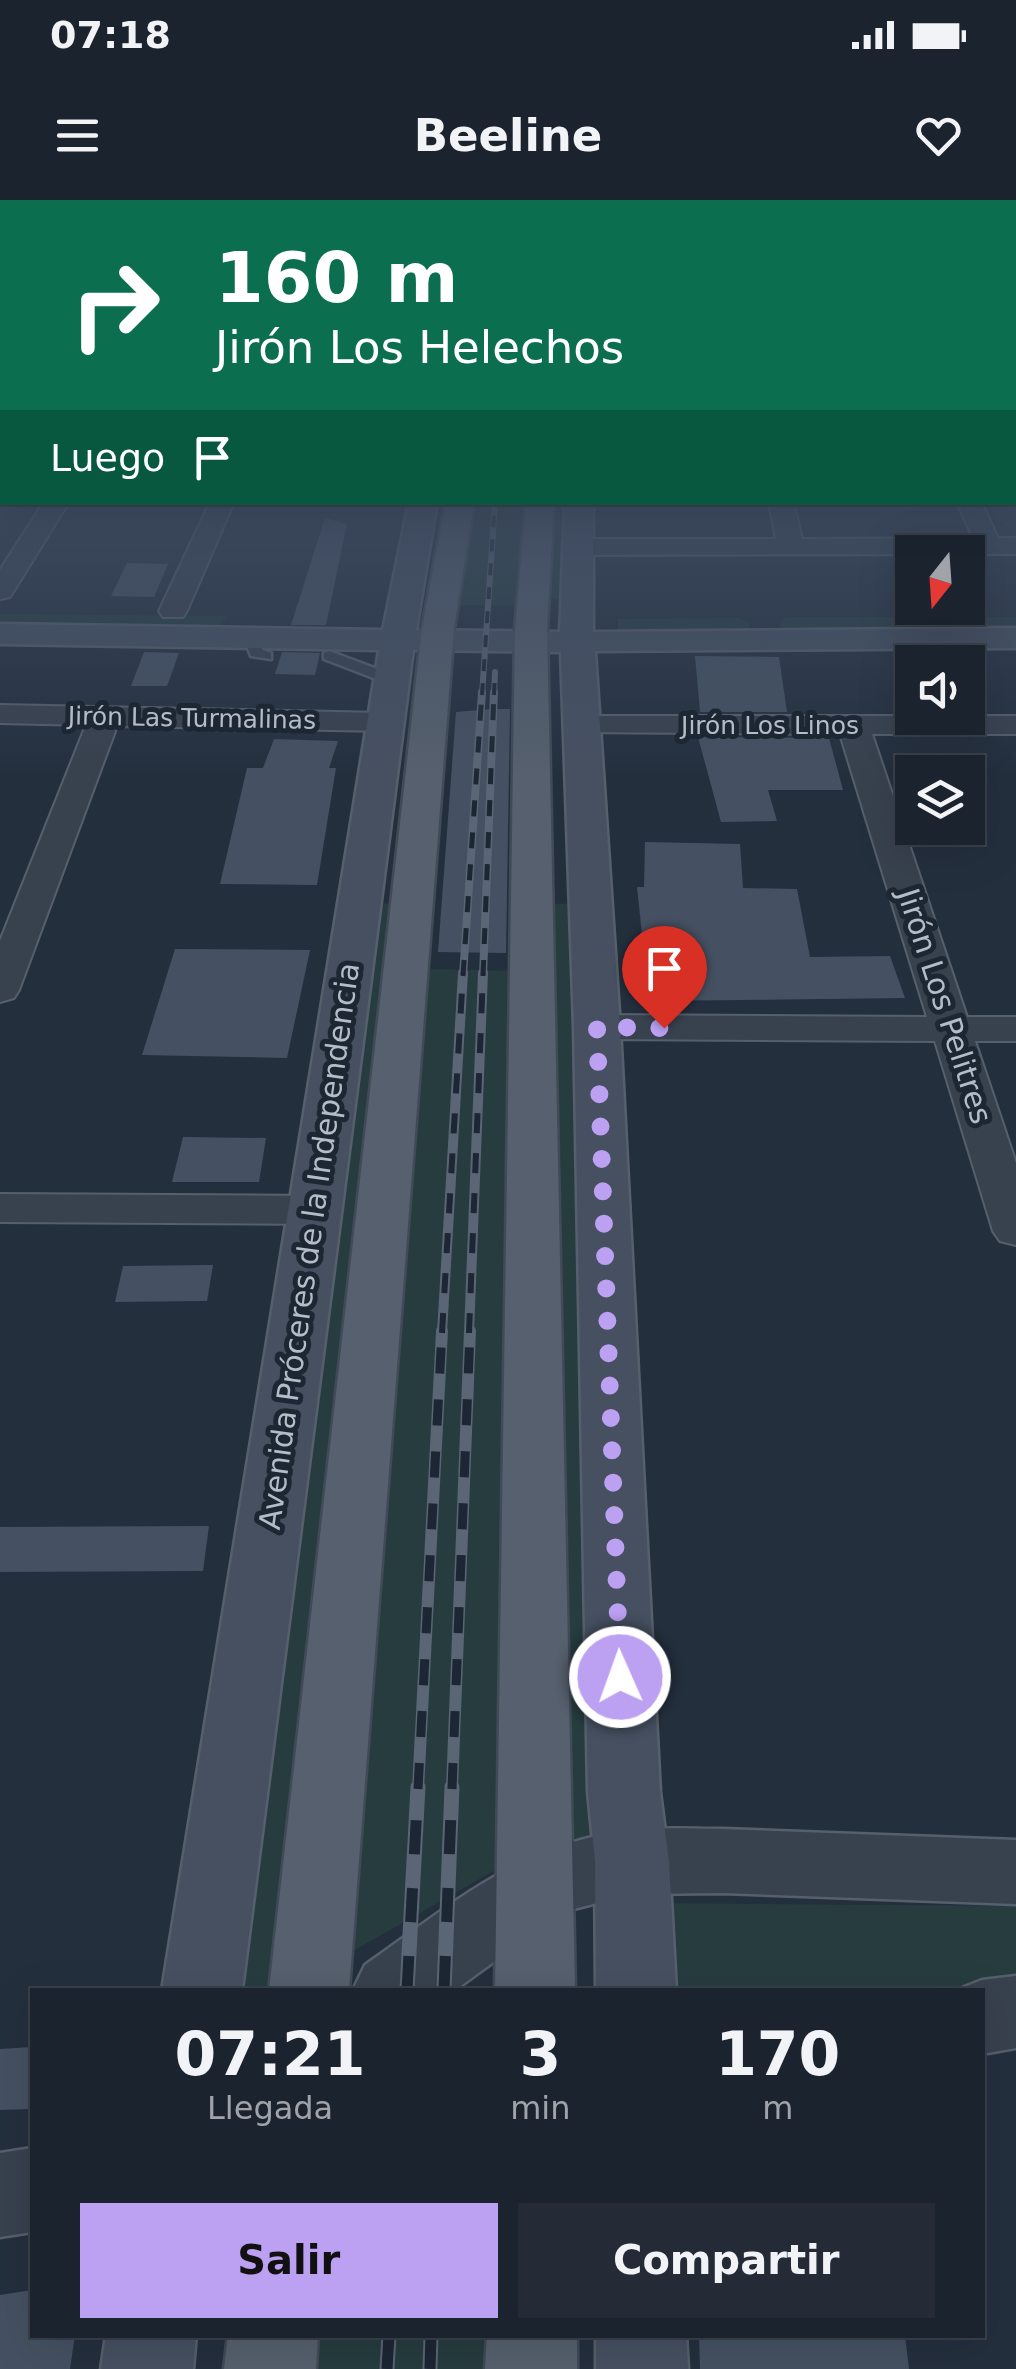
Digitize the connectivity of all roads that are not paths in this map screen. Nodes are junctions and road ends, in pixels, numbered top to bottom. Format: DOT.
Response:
graph roads {
  1 [pos="190,574"];
  2 [pos="404,574"];
  3 [pos="423,574"];
  4 [pos="548,574"];
  5 [pos="571,574"];
  6 [pos="0,609"];
  7 [pos="173,611"];
  8 [pos="554,628"];
  9 [pos="1015,633"];
  10 [pos="0,634"];
  11 [pos="260,635"];
  12 [pos="384,651"];
  13 [pos="0,714"];
  14 [pos="105,717"];
  15 [pos="583,724"];
  16 [pos="853,725"];
  17 [pos="1016,725"];
  18 [pos="0,990"];
  19 [pos="597,1027"];
  20 [pos="953,1029"];
  21 [pos="1016,1029"];
  22 [pos="1009,1186"];
  23 [pos="0,1208"];
  24 [pos="316,1210"];
  25 [pos="1016,1231"];
  26 [pos="632,1862"];
  27 [pos="1016,1872"];
  28 [pos="535,1889"];
  29 [pos="202,1988"];
  30 [pos="309,1988"];
  31 [pos="396,1988"];
  32 [pos="535,1988"];
  33 [pos="636,1988"];
  34 [pos="1016,2012"];
  35 [pos="985,2017"];
  36 [pos="30,2190"];
  37 [pos="0,2196"];
  38 [pos="152,2338"];
  39 [pos="273,2338"];
  40 [pos="532,2338"];
  41 [pos="641,2338"];
  42 [pos="147,2369"];
  43 [pos="270,2369"];
  44 [pos="531,2369"];
  45 [pos="642,2369"];
  1 -- 7 [label="street"];
  2 -- 12 [label="main road, Avenida Próceres de la Independencia"];
  3 -- 12 [label="main road, Avenida Próceres de la Independencia"];
  4 -- 8 [label="main road"];
  5 -- 8 [label="main road"];
  6 -- 7 [label="main road"];
  7 -- 11 [label="main road"];
  8 -- 9 [label="main road"];
  8 -- 12 [label="main road"];
  8 -- 15 [label="main road"];
  8 -- 28 [label="main road"];
  10 -- 11 [label="main road"];
  11 -- 12 [label="main road"];
  11 -- 12 [label="main road"];
  12 -- 14 [label="street, Jirón Las Turmalinas"];
  12 -- 24 [label="main road, Avenida Próceres de la Independencia"];
  12 -- 30 [label="main road, Avenida Próceres de la Independencia"];
  13 -- 14 [label="street, Jirón Las Turmalinas"];
  14 -- 18 [label="street"];
  15 -- 16 [label="street, Jirón Los Linos"];
  15 -- 19 [label="main road"];
  16 -- 17 [label="street, Jirón Los Linos"];
  16 -- 20 [label="street, Jirón Los Pelitres"];
  19 -- 20 [label="street"];
  19 -- 26 [label="main road"];
  20 -- 21 [label="street"];
  20 -- 22 [label="street, Jirón Los Pelitres"];
  22 -- 25 [label="street, Jirón Los Pelitres"];
  23 -- 24 [label="street"];
  24 -- 29 [label="main road, Avenida Próceres de la Independencia"];
  26 -- 27 [label="street"];
  26 -- 28 [label="street"];
  26 -- 33 [label="main road"];
  28 -- 31 [label="street"];
  28 -- 32 [label="main road"];
  34 -- 35 [label="street"];
  36 -- 37 [label="street"];
  38 -- 42 [label="main road"];
  39 -- 43 [label="main road"];
  40 -- 44 [label="main road"];
  41 -- 45 [label="main road"];
}
